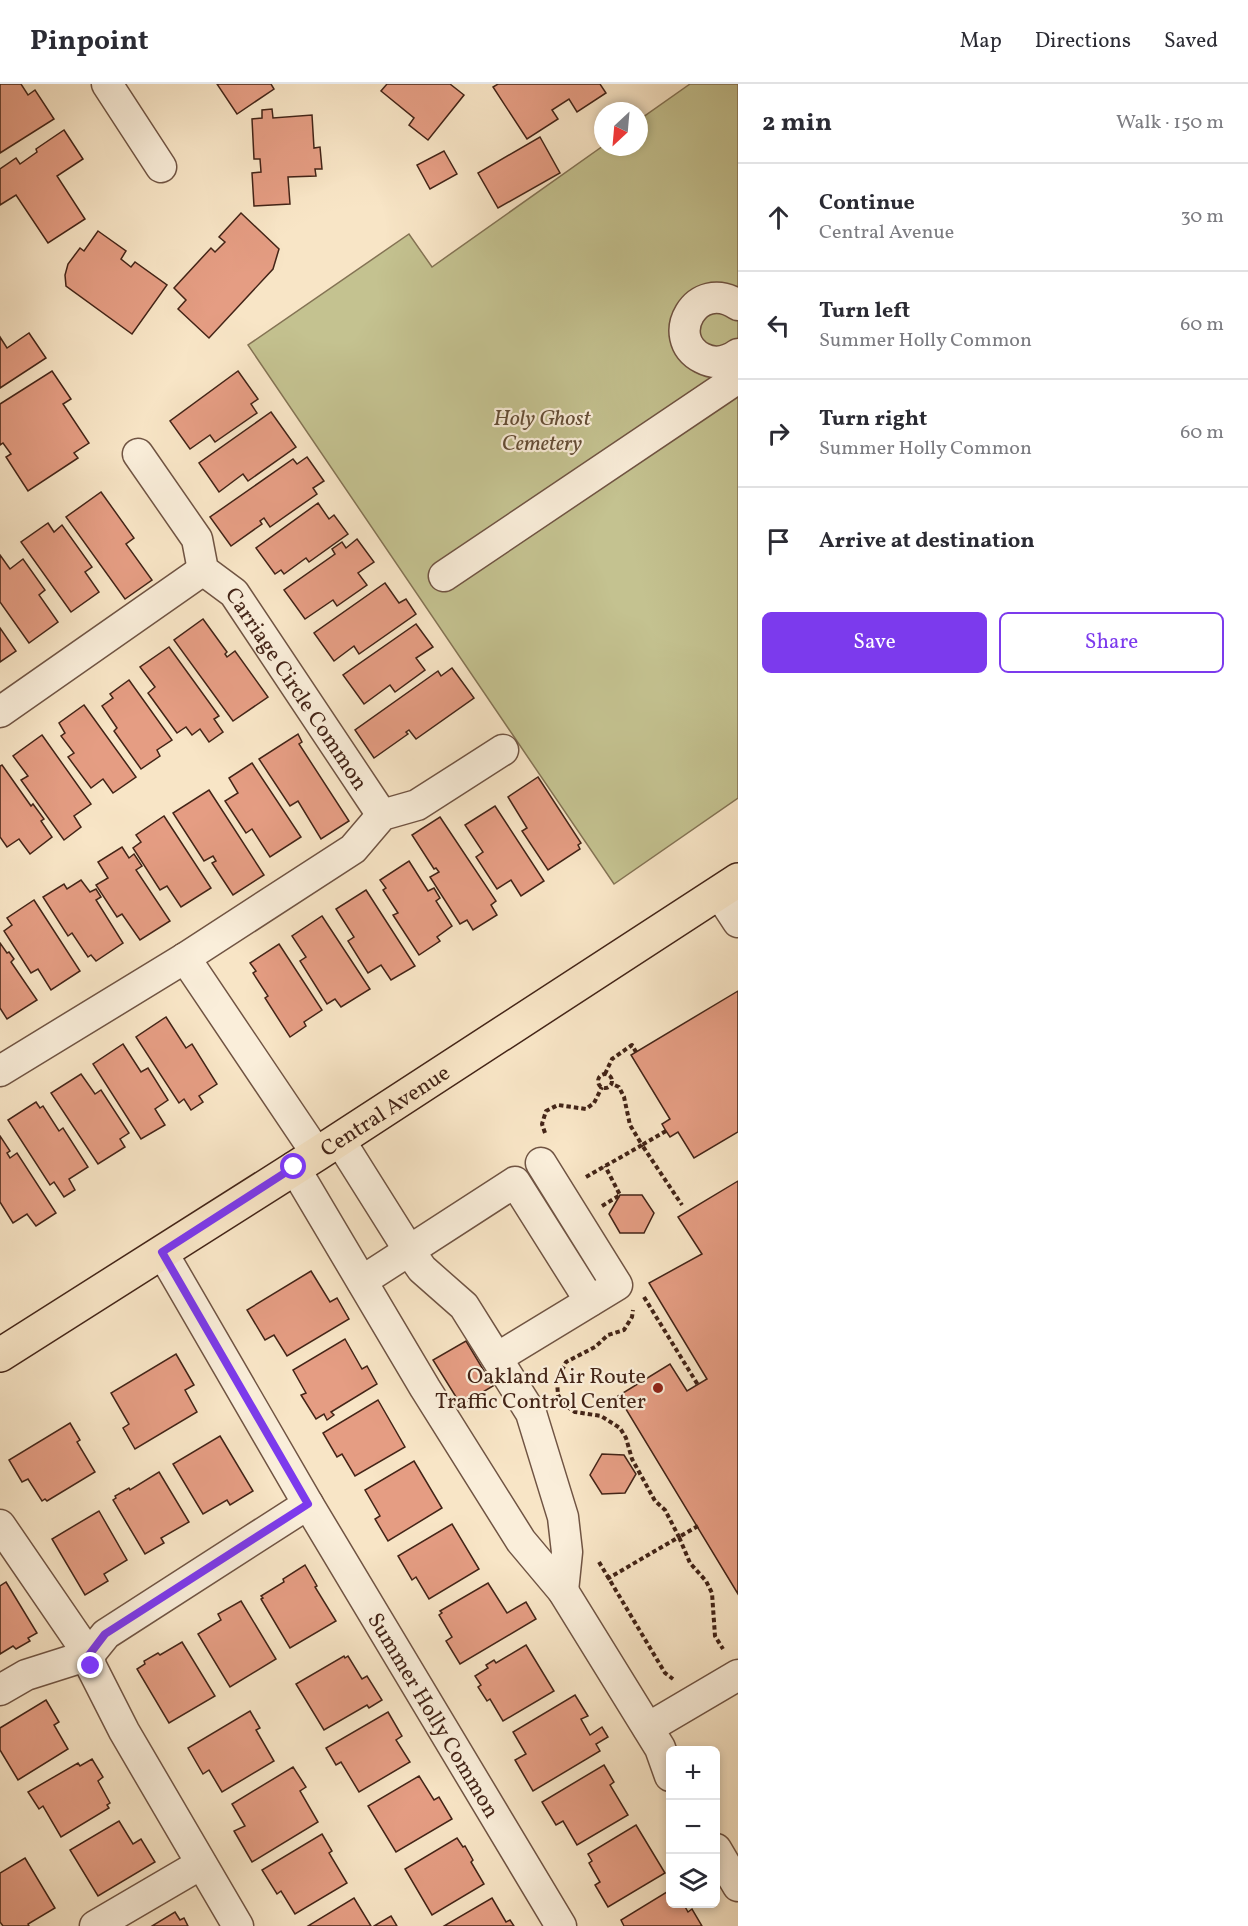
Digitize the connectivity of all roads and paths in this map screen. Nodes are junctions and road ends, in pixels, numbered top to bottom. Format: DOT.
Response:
graph roads {
  1 [pos="107,84"];
  2 [pos="161,167"];
  3 [pos="738,305"];
  4 [pos="736,366"];
  5 [pos="138,454"];
  6 [pos="203,570"];
  7 [pos="444,576"];
  8 [pos="0,712"];
  9 [pos="503,750"];
  10 [pos="382,814"];
  11 [pos="728,887"];
  12 [pos="738,922"];
  13 [pos="185,958"];
  14 [pos="636,1052"];
  15 [pos="0,1071"];
  16 [pos="605,1074"];
  17 [pos="612,1084"];
  18 [pos="602,1087"];
  19 [pos="666,1131"];
  20 [pos="642,1144"];
  21 [pos="544,1150"];
  22 [pos="317,1153"];
  23 [pos="605,1166"];
  24 [pos="586,1178"];
  25 [pos="682,1205"];
  26 [pos="593,1211"];
  27 [pos="162,1252"];
  28 [pos="410,1252"];
  29 [pos="362,1281"];
  30 [pos="590,1301"];
  31 [pos="632,1304"];
  32 [pos="0,1355"];
  33 [pos="497,1358"];
  34 [pos="308,1504"];
  35 [pos="0,1525"];
  36 [pos="698,1526"];
  37 [pos="679,1537"];
  38 [pos="598,1561"];
  39 [pos="607,1579"];
  40 [pos="563,1591"];
  41 [pos="89,1655"];
  42 [pos="732,1664"];
  43 [pos="675,1680"];
  44 [pos="0,1690"];
  45 [pos="648,1728"];
  46 [pos="666,1765"];
  47 [pos="719,1854"];
  48 [pos="201,1864"];
  49 [pos="738,1886"];
  50 [pos="95,1926"];
  51 [pos="238,1926"];
  52 [pos="561,1926"];
  1 -- 2 [label="street"];
  3 -- 4 [label="street"];
  4 -- 7 [label="street"];
  5 -- 6 [label="street, Carriage Circle Common"];
  6 -- 8 [label="street, Carriage Circle Common"];
  6 -- 10 [label="street, Carriage Circle Common"];
  9 -- 10 [label="street, Carriage Circle Common"];
  10 -- 13 [label="street, Carriage Circle Common"];
  11 -- 12 [label="street"];
  11 -- 22 [label="main road, Central Avenue"];
  13 -- 15 [label="street, Carriage Circle Common"];
  13 -- 22 [label="street"];
  14 -- 16 [label="path"];
  16 -- 17 [label="path"];
  16 -- 18 [label="path"];
  17 -- 18 [label="path"];
  17 -- 20 [label="path"];
  18 -- 21 [label="path"];
  19 -- 20 [label="path"];
  20 -- 23 [label="path"];
  20 -- 25 [label="path"];
  21 -- 30 [label="street"];
  22 -- 27 [label="main road, Central Avenue"];
  22 -- 28 [label="street"];
  22 -- 29 [label="street"];
  23 -- 24 [label="path"];
  23 -- 26 [label="path"];
  27 -- 32 [label="main road, Central Avenue"];
  27 -- 34 [label="street, Summer Holly Common"];
  28 -- 29 [label="street"];
  28 -- 30 [label="street"];
  28 -- 33 [label="street"];
  29 -- 40 [label="street"];
  30 -- 33 [label="street"];
  31 -- 37 [label="path"];
  33 -- 40 [label="street"];
  34 -- 41 [label="street"];
  34 -- 52 [label="street, Summer Holly Common"];
  35 -- 41 [label="street"];
  36 -- 37 [label="path"];
  37 -- 39 [label="path"];
  37 -- 42 [label="path"];
  38 -- 39 [label="path"];
  39 -- 43 [label="path"];
  40 -- 45 [label="street"];
  41 -- 44 [label="street"];
  41 -- 48 [label="street"];
  42 -- 45 [label="street"];
  45 -- 46 [label="street"];
  47 -- 49 [label="street"];
  48 -- 50 [label="street"];
  48 -- 51 [label="street"];
}
